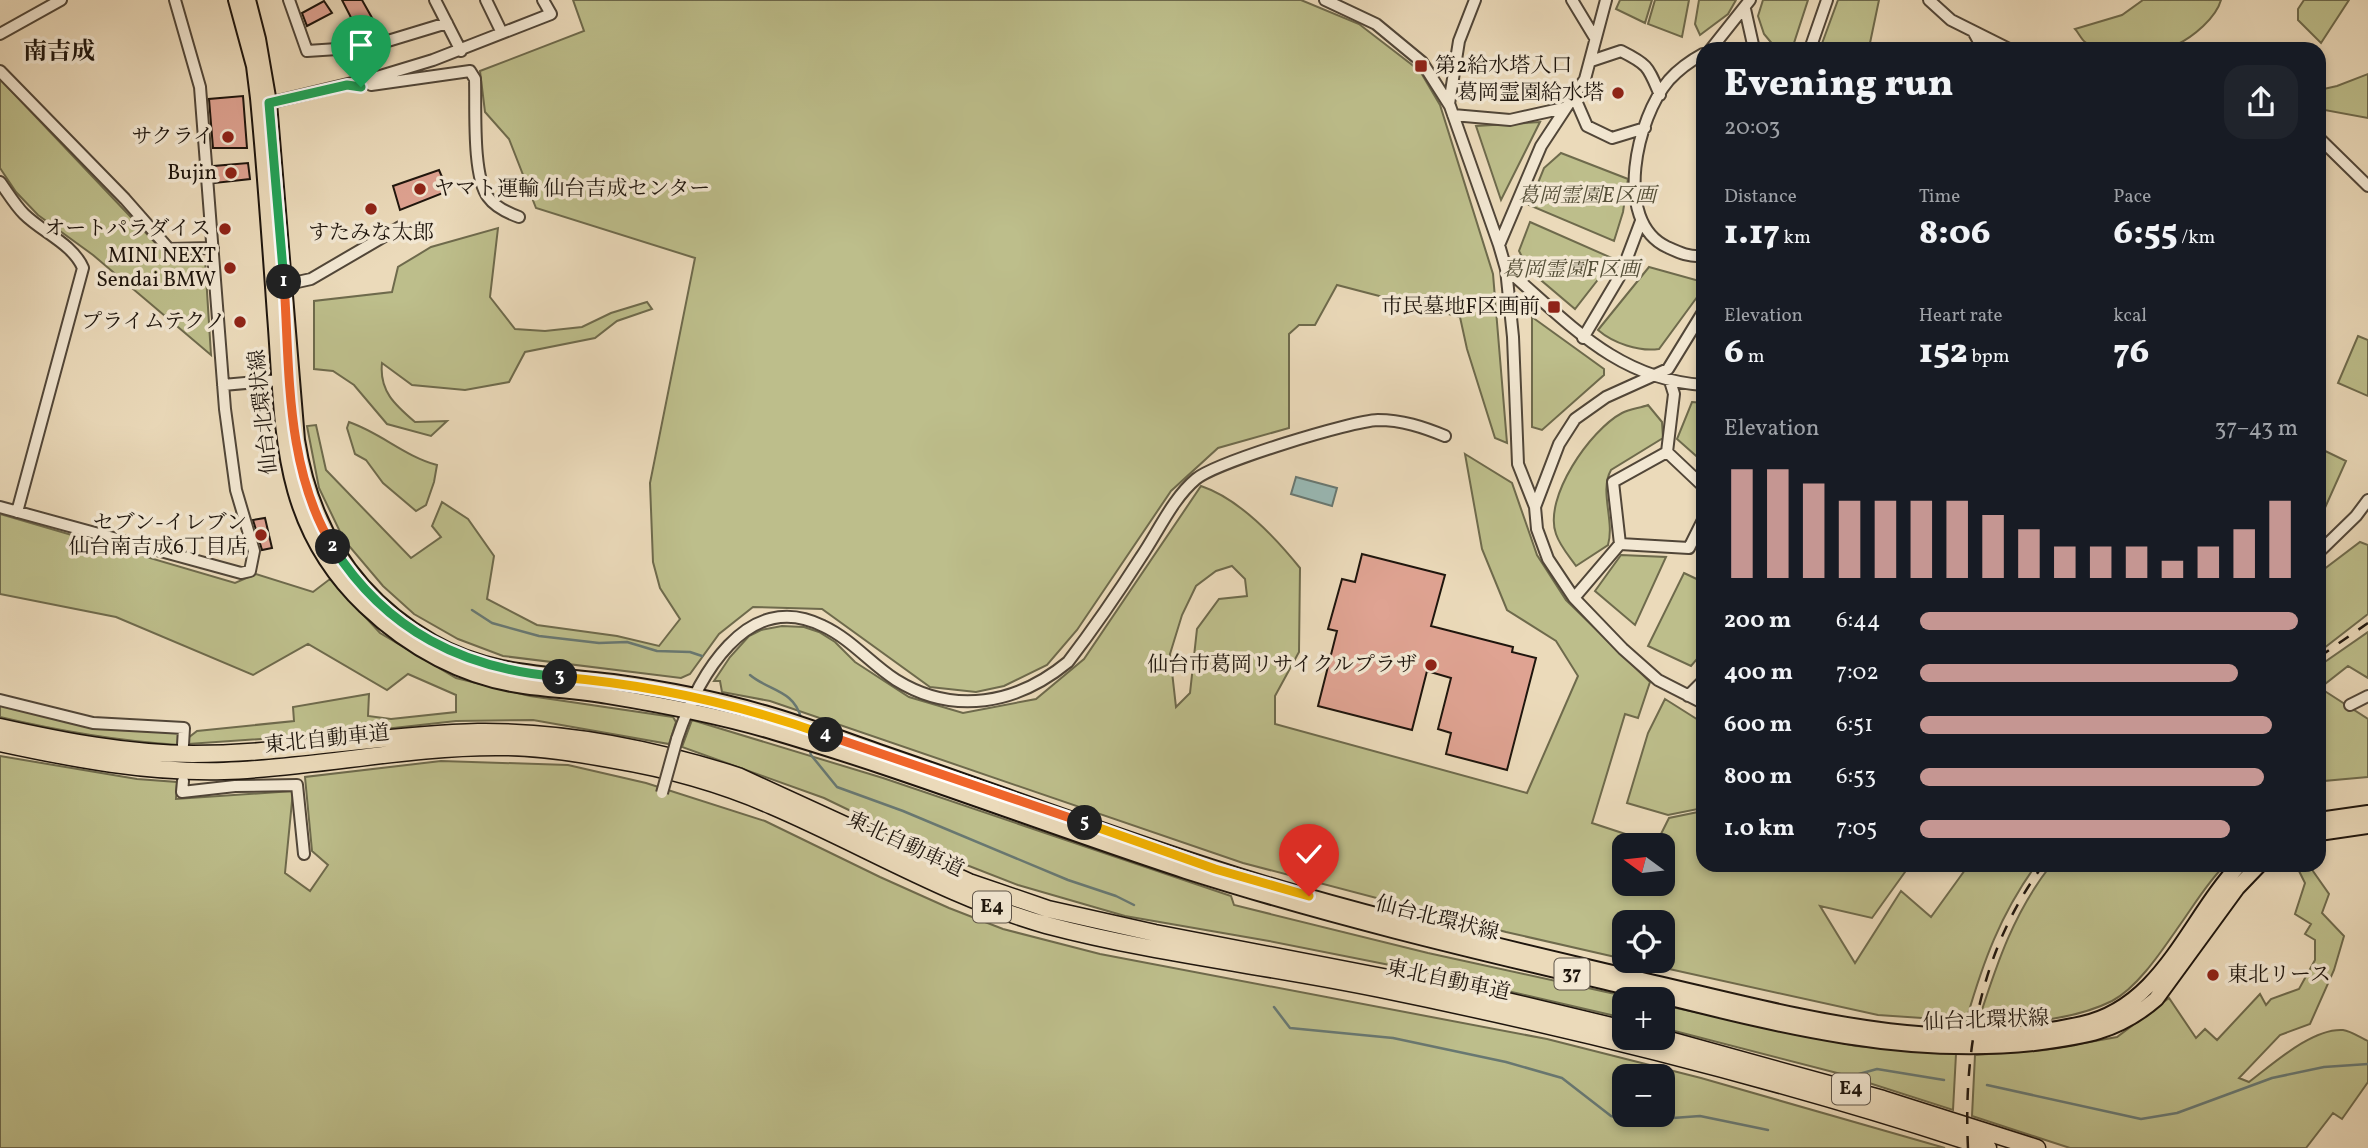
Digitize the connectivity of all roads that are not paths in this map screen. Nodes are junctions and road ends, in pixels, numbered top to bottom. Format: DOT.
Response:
graph roads {
  1 [pos="61,0"];
  2 [pos="175,0"];
  3 [pos="236,0"];
  4 [pos="248,0"];
  5 [pos="435,0"];
  6 [pos="486,0"];
  7 [pos="543,0"];
  8 [pos="1325,0"];
  9 [pos="1475,0"];
  10 [pos="1572,0"];
  11 [pos="1606,0"];
  12 [pos="1827,0"];
  13 [pos="1929,0"];
  14 [pos="293,1"];
  15 [pos="1747,4"];
  16 [pos="447,23"];
  17 [pos="1973,31"];
  18 [pos="502,33"];
  19 [pos="0,34"];
  20 [pos="1595,38"];
  21 [pos="1717,42"];
  22 [pos="1754,42"];
  23 [pos="1812,42"];
  24 [pos="1979,42"];
  25 [pos="1995,42"];
  26 [pos="461,51"];
  27 [pos="1696,58"];
  28 [pos="1591,61"];
  29 [pos="0,71"];
  30 [pos="347,85"];
  31 [pos="1660,95"];
  32 [pos="1574,96"];
  33 [pos="269,103"];
  34 [pos="1564,108"];
  35 [pos="1451,110"];
  36 [pos="1645,128"];
  37 [pos="2326,145"];
  38 [pos="0,182"];
  39 [pos="2368,186"];
  40 [pos="519,217"];
  41 [pos="1641,221"];
  42 [pos="400,227"];
  43 [pos="1499,244"];
  44 [pos="213,248"];
  45 [pos="1696,256"];
  46 [pos="1506,270"];
  47 [pos="284,285"];
  48 [pos="1696,323"];
  49 [pos="1583,338"];
  50 [pos="1651,376"];
  51 [pos="280,380"];
  52 [pos="1670,381"];
  53 [pos="1696,383"];
  54 [pos="223,385"];
  55 [pos="1445,436"];
  56 [pos="1667,452"];
  57 [pos="1696,479"];
  58 [pos="2368,500"];
  59 [pos="0,507"];
  60 [pos="1535,507"];
  61 [pos="17,512"];
  62 [pos="1696,534"];
  63 [pos="1620,544"];
  64 [pos="2326,545"];
  65 [pos="1574,598"];
  66 [pos="1696,688"];
  67 [pos="694,696"];
  68 [pos="1688,696"];
  69 [pos="2368,696"];
  70 [pos="0,700"];
  71 [pos="1696,700"];
  72 [pos="2350,705"];
  73 [pos="686,711"];
  74 [pos="0,727"];
  75 [pos="0,743"];
  76 [pos="183,745"];
  77 [pos="183,781"];
  78 [pos="662,793"];
  79 [pos="2368,813"];
  80 [pos="2326,819"];
  81 [pos="2368,825"];
  82 [pos="2326,832"];
  83 [pos="304,854"];
  84 [pos="2234,872"];
  85 [pos="2253,872"];
  86 [pos="1612,1025"];
  87 [pos="1675,1042"];
  88 [pos="1988,1148"];
  89 [pos="2038,1148"];
  1 -- 19 [label="street"];
  2 -- 44 [label="street"];
  3 -- 51 [label="main road, 仙台北環状線 / 37"];
  4 -- 33 [label="main road, 仙台北環状線 / 37"];
  5 -- 16 [label="street"];
  6 -- 18 [label="street"];
  7 -- 18 [label="street"];
  8 -- 35 [label="street"];
  9 -- 35 [label="street"];
  10 -- 20 [label="street"];
  11 -- 20 [label="street"];
  12 -- 23 [label="street"];
  13 -- 17 [label="street"];
  14 -- 16 [label="street"];
  15 -- 21 [label="street"];
  15 -- 22 [label="street"];
  16 -- 26 [label="street"];
  17 -- 24 [label="street"];
  17 -- 25 [label="street"];
  18 -- 26 [label="street"];
  20 -- 28 [label="street"];
  26 -- 30 [label="street"];
  27 -- 31 [label="street"];
  28 -- 31 [label="street"];
  28 -- 32 [label="street"];
  29 -- 44 [label="street"];
  30 -- 33 [label="street"];
  30 -- 40 [label="street"];
  31 -- 36 [label="street"];
  32 -- 34 [label="street"];
  32 -- 36 [label="street"];
  33 -- 47 [label="main road, 仙台北環状線 / 37"];
  34 -- 35 [label="street"];
  34 -- 43 [label="street"];
  35 -- 43 [label="street"];
  36 -- 41 [label="street"];
  37 -- 39 [label="street"];
  38 -- 61 [label="street"];
  41 -- 45 [label="street"];
  41 -- 49 [label="street"];
  42 -- 47 [label="street"];
  43 -- 46 [label="street"];
  44 -- 54 [label="street"];
  46 -- 49 [label="street"];
  46 -- 60 [label="street"];
  47 -- 67 [label="main road, 仙台北環状線 / 37"];
  48 -- 50 [label="street"];
  49 -- 50 [label="street"];
  50 -- 52 [label="street"];
  50 -- 60 [label="street"];
  51 -- 54 [label="street"];
  51 -- 73 [label="main road, 仙台北環状線 / 37"];
  52 -- 53 [label="street"];
  52 -- 56 [label="street"];
  54 -- 61 [label="street"];
  55 -- 67 [label="street"];
  56 -- 57 [label="street"];
  56 -- 63 [label="street"];
  58 -- 64 [label="street"];
  59 -- 61 [label="street"];
  60 -- 65 [label="street"];
  62 -- 63 [label="street"];
  63 -- 65 [label="street"];
  65 -- 68 [label="street"];
  66 -- 68 [label="street"];
  67 -- 73 [label="street"];
  67 -- 84 [label="main road, 仙台北環状線 / 37"];
  68 -- 71 [label="street"];
  69 -- 72 [label="street"];
  70 -- 76 [label="street"];
  73 -- 78 [label="street, bridge"];
  73 -- 85 [label="main road, 仙台北環状線 / 37"];
  74 -- 86 [label="highway, 東北自動車道 / E4"];
  75 -- 88 [label="highway, 東北自動車道 / E4"];
  77 -- 83 [label="street"];
  79 -- 80 [label="main road"];
  81 -- 82 [label="main road"];
  87 -- 89 [label="highway, E4"];
}
